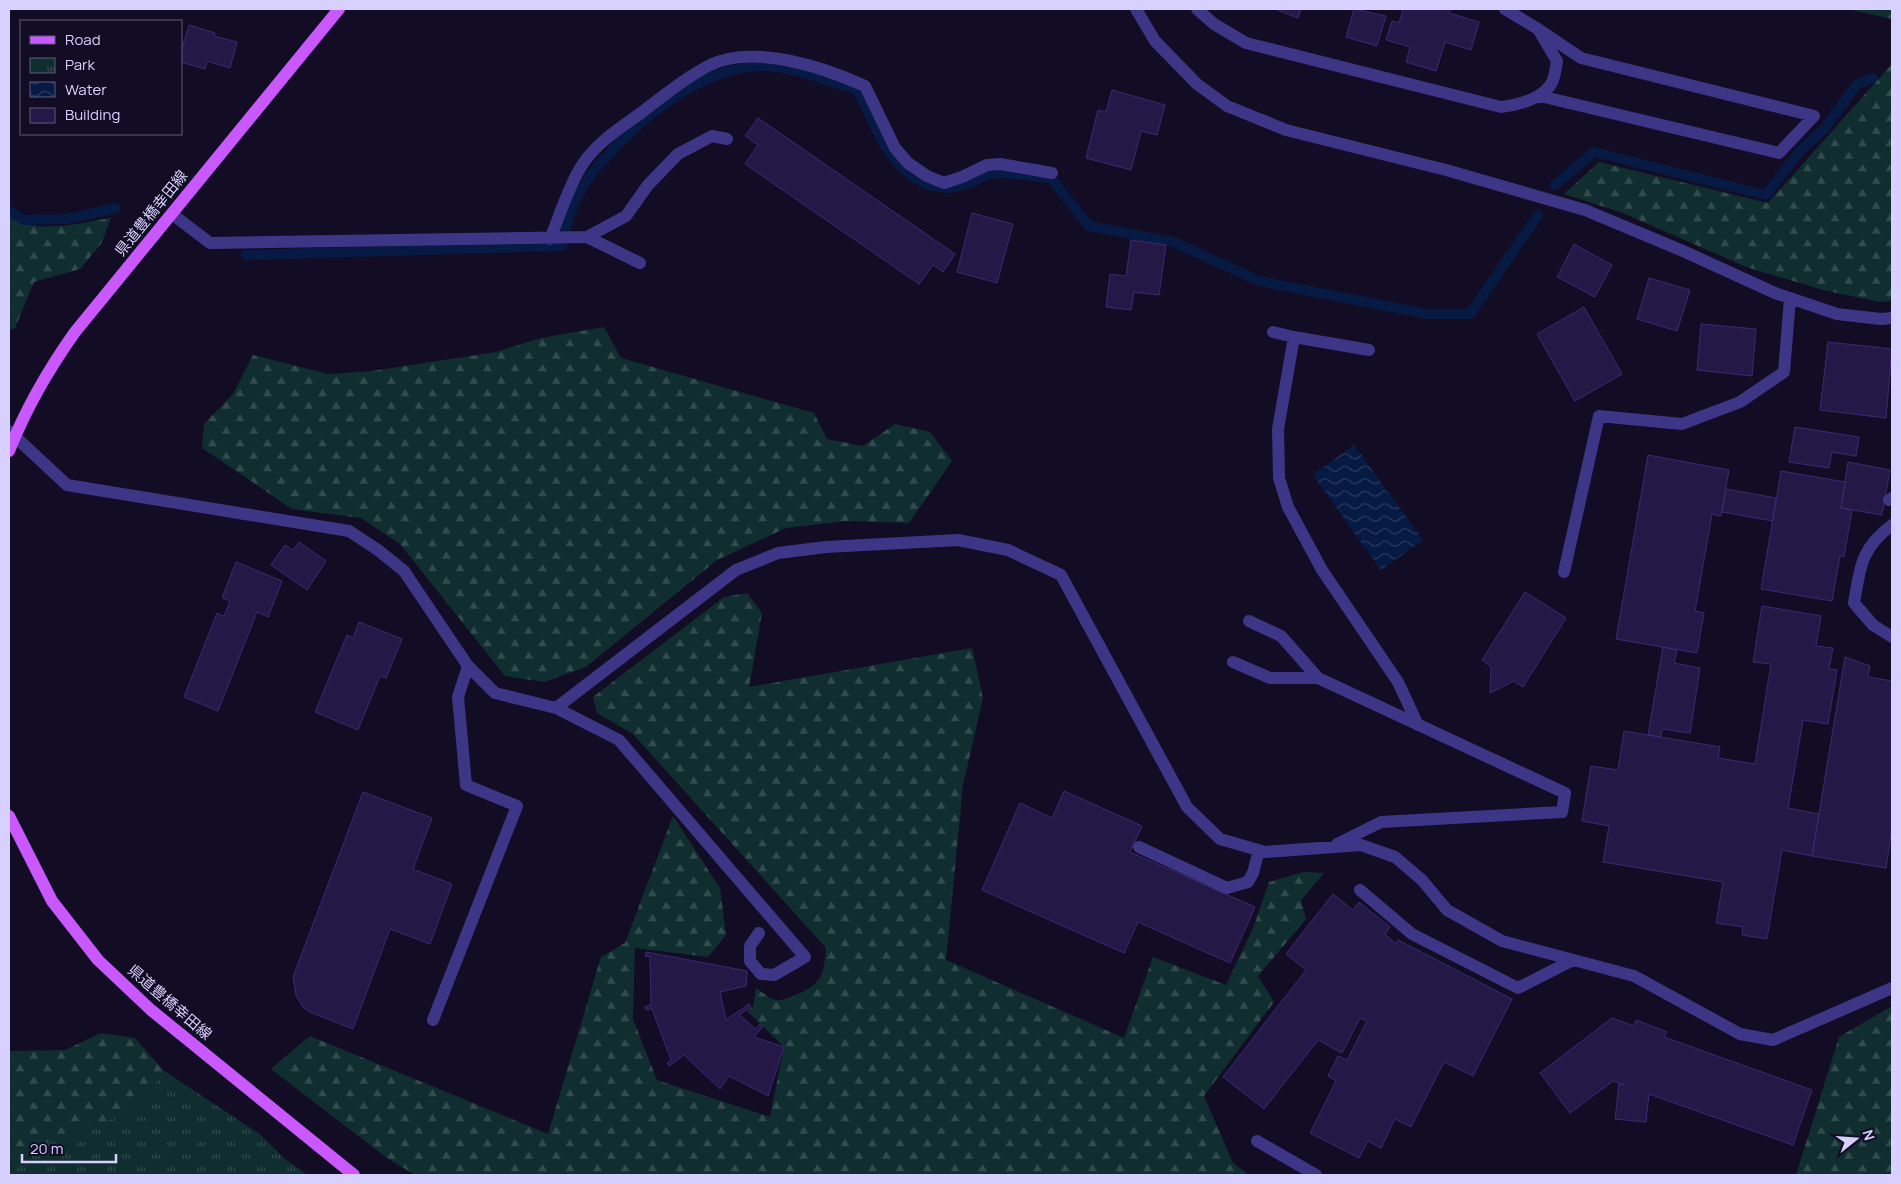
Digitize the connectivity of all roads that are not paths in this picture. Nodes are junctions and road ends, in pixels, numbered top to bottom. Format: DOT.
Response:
graph roads {
  1 [pos="339,9"];
  2 [pos="1136,9"];
  3 [pos="1197,9"];
  4 [pos="1505,9"];
  5 [pos="1538,29"];
  6 [pos="1540,96"];
  7 [pos="727,139"];
  8 [pos="1052,172"];
  9 [pos="172,214"];
  10 [pos="587,237"];
  11 [pos="554,239"];
  12 [pos="640,263"];
  13 [pos="1790,298"];
  14 [pos="1892,318"];
  15 [pos="1273,332"];
  16 [pos="1294,337"];
  17 [pos="1369,350"];
  18 [pos="12,434"];
  19 [pos="9,451"];
  20 [pos="1892,525"];
  21 [pos="1564,572"];
  22 [pos="1248,621"];
  23 [pos="1892,636"];
  24 [pos="1233,662"];
  25 [pos="468,666"];
  26 [pos="1318,678"];
  27 [pos="556,708"];
  28 [pos="1418,725"];
  29 [pos="9,816"];
  30 [pos="1139,847"];
  31 [pos="1333,847"];
  32 [pos="1259,850"];
  33 [pos="1360,890"];
  34 [pos="759,933"];
  35 [pos="1573,960"];
  36 [pos="1892,988"];
  37 [pos="434,1020"];
  38 [pos="1258,1141"];
  39 [pos="354,1175"];
  40 [pos="1316,1175"];
  1 -- 9 [label="main road, 県道豊橋幸田線"];
  2 -- 13 [label="street"];
  3 -- 6 [label="street"];
  4 -- 5 [label="street"];
  5 -- 6 [label="street"];
  5 -- 6 [label="street"];
  7 -- 10 [label="street"];
  8 -- 11 [label="street"];
  9 -- 11 [label="street"];
  9 -- 18 [label="main road, 県道豊橋幸田線"];
  10 -- 11 [label="street"];
  10 -- 12 [label="street"];
  13 -- 14 [label="street"];
  13 -- 21 [label="street"];
  15 -- 16 [label="street"];
  16 -- 17 [label="street"];
  16 -- 28 [label="street"];
  18 -- 19 [label="main road, 県道豊橋幸田線"];
  18 -- 25 [label="street"];
  20 -- 23 [label="street"];
  22 -- 26 [label="street"];
  24 -- 26 [label="street"];
  25 -- 27 [label="street"];
  25 -- 37 [label="street"];
  26 -- 28 [label="street"];
  27 -- 32 [label="street"];
  27 -- 34 [label="street"];
  28 -- 31 [label="street"];
  29 -- 39 [label="main road, 県道豊橋幸田線"];
  30 -- 32 [label="street"];
  31 -- 32 [label="street"];
  31 -- 35 [label="street"];
  33 -- 35 [label="street"];
  35 -- 36 [label="street"];
  38 -- 40 [label="street"];
}
